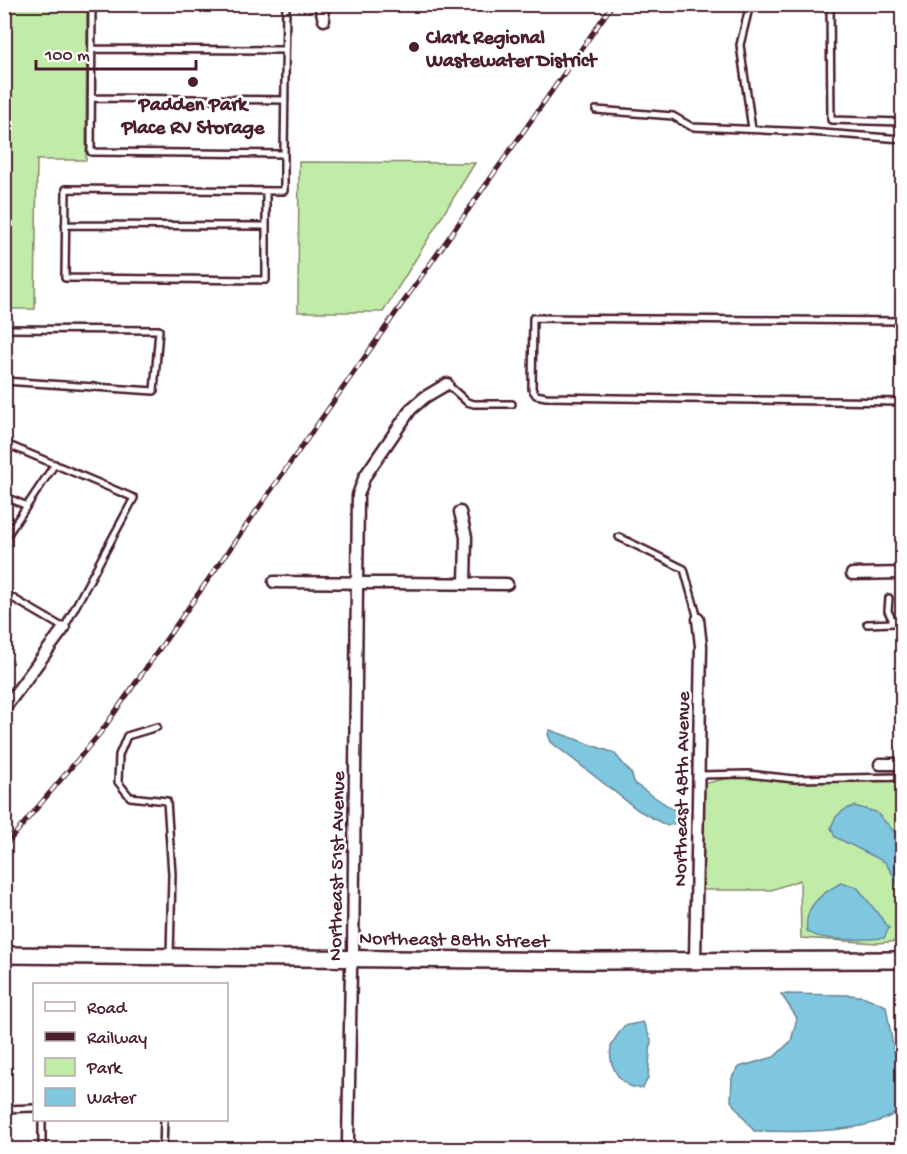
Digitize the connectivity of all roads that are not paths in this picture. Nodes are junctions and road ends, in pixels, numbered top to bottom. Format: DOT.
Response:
graph roads {
  1 [pos="92,4"];
  2 [pos="286,4"];
  3 [pos="320,4"];
  4 [pos="750,4"];
  5 [pos="830,4"];
  6 [pos="324,20"];
  7 [pos="92,49"];
  8 [pos="285,50"];
  9 [pos="91,98"];
  10 [pos="285,100"];
  11 [pos="596,110"];
  12 [pos="831,120"];
  13 [pos="903,123"];
  14 [pos="752,129"];
  15 [pos="831,133"];
  16 [pos="903,139"];
  17 [pos="284,154"];
  18 [pos="266,191"];
  19 [pos="65,225"];
  20 [pos="266,226"];
  21 [pos="903,321"];
  22 [pos="4,329"];
  23 [pos="4,381"];
  24 [pos="447,384"];
  25 [pos="903,402"];
  26 [pos="512,404"];
  27 [pos="4,443"];
  28 [pos="56,464"];
  29 [pos="4,496"];
  30 [pos="27,506"];
  31 [pos="460,512"];
  32 [pos="619,537"];
  33 [pos="4,540"];
  34 [pos="852,573"];
  35 [pos="903,573"];
  36 [pos="274,582"];
  37 [pos="357,582"];
  38 [pos="465,584"];
  39 [pos="507,584"];
  40 [pos="4,593"];
  41 [pos="889,598"];
  42 [pos="698,619"];
  43 [pos="894,623"];
  44 [pos="903,623"];
  45 [pos="867,624"];
  46 [pos="64,628"];
  47 [pos="10,695"];
  48 [pos="4,709"];
  49 [pos="157,727"];
  50 [pos="880,764"];
  51 [pos="903,764"];
  52 [pos="698,775"];
  53 [pos="903,777"];
  54 [pos="4,955"];
  55 [pos="170,957"];
  56 [pos="353,958"];
  57 [pos="695,959"];
  58 [pos="903,960"];
  59 [pos="33,1108"];
  60 [pos="4,1109"];
  61 [pos="42,1121"];
  62 [pos="164,1121"];
  63 [pos="42,1149"];
  64 [pos="163,1149"];
  65 [pos="351,1149"];
  1 -- 7 [label="lane"];
  2 -- 8 [label="lane"];
  3 -- 6 [label="street"];
  4 -- 14 [label="lane"];
  5 -- 12 [label="lane"];
  7 -- 8 [label="lane"];
  7 -- 9 [label="lane"];
  8 -- 10 [label="lane"];
  9 -- 10 [label="lane"];
  9 -- 17 [label="lane"];
  10 -- 17 [label="lane"];
  11 -- 14 [label="lane"];
  12 -- 13 [label="lane"];
  12 -- 15 [label="lane"];
  14 -- 15 [label="lane"];
  15 -- 16 [label="lane"];
  17 -- 18 [label="lane"];
  18 -- 19 [label="lane"];
  18 -- 20 [label="lane"];
  19 -- 20 [label="lane"];
  19 -- 20 [label="lane"];
  21 -- 25 [label="lane"];
  22 -- 23 [label="lane"];
  24 -- 26 [label="lane"];
  24 -- 37 [label="street, Northeast 51st Avenue"];
  27 -- 28 [label="lane"];
  28 -- 30 [label="lane"];
  28 -- 46 [label="lane"];
  29 -- 30 [label="lane"];
  30 -- 33 [label="lane"];
  31 -- 38 [label="street"];
  32 -- 42 [label="lane"];
  34 -- 35 [label="street"];
  36 -- 37 [label="street"];
  37 -- 38 [label="street"];
  37 -- 56 [label="street, Northeast 51st Avenue"];
  38 -- 39 [label="street"];
  40 -- 46 [label="lane"];
  41 -- 43 [label="lane"];
  42 -- 52 [label="street, Northeast 48th Avenue"];
  43 -- 44 [label="lane"];
  43 -- 45 [label="lane"];
  46 -- 47 [label="street"];
  47 -- 48 [label="street"];
  49 -- 55 [label="lane"];
  50 -- 51 [label="street"];
  52 -- 53 [label="lane"];
  52 -- 57 [label="street, Northeast 48th Avenue"];
  54 -- 55 [label="main road, Northeast 88th Street"];
  55 -- 56 [label="main road, Northeast 88th Street"];
  56 -- 57 [label="main road, Northeast 88th Street"];
  56 -- 65 [label="street, Northeast 51st Avenue"];
  57 -- 58 [label="main road, Northeast 88th Street"];
  59 -- 60 [label="lane"];
  61 -- 63 [label="lane"];
  62 -- 64 [label="lane"];
}
